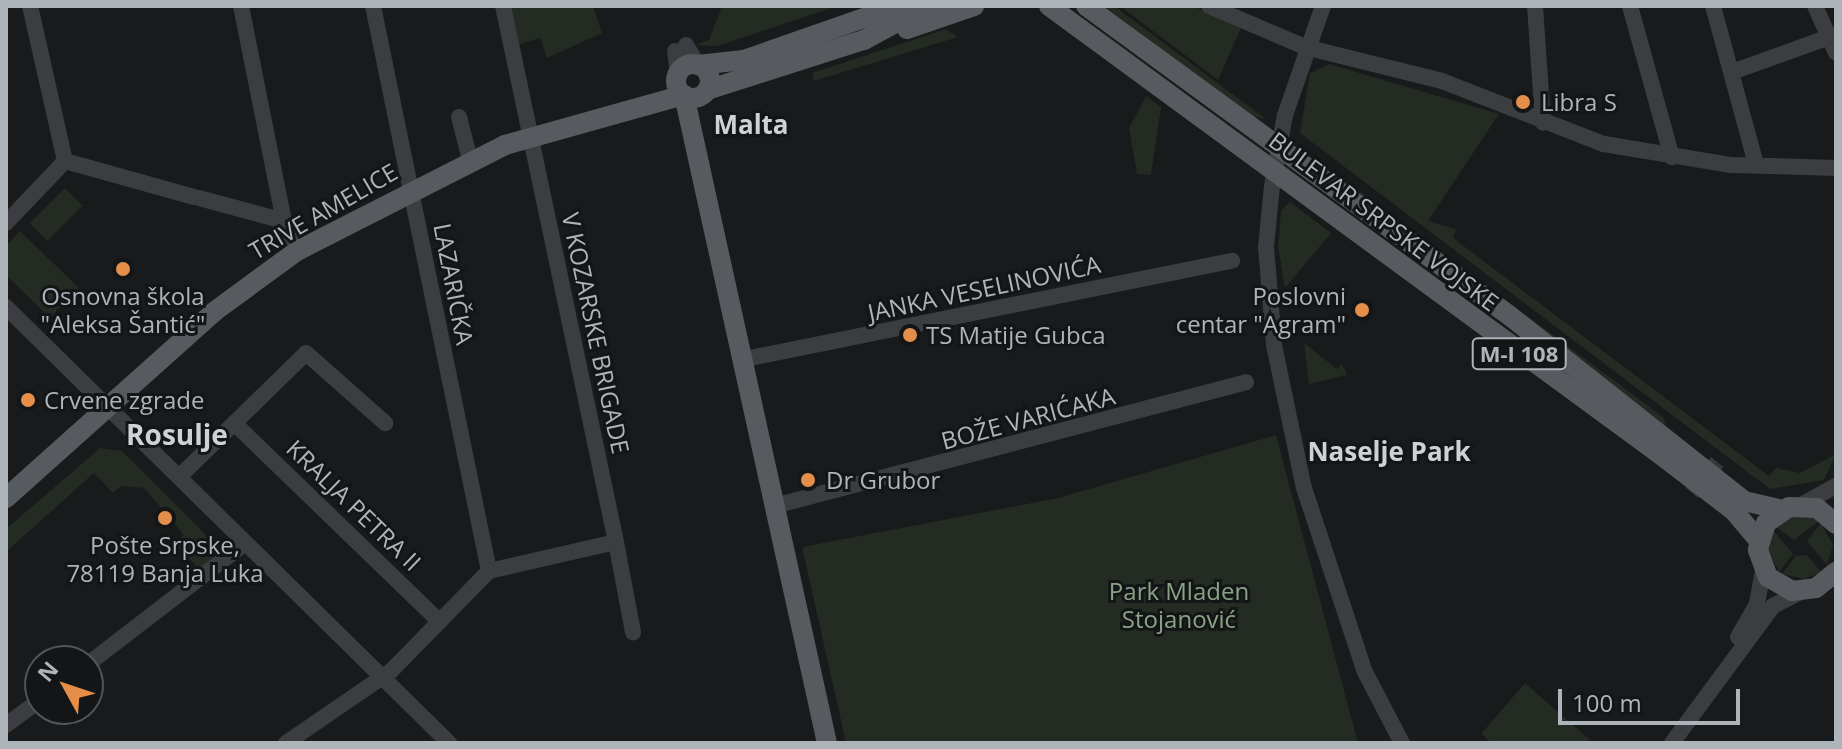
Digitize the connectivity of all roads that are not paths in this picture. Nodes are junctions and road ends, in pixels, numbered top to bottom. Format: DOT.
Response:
graph roads {
  1 [pos="30,6"];
  2 [pos="241,6"];
  3 [pos="373,6"];
  4 [pos="503,6"];
  5 [pos="898,6"];
  6 [pos="927,6"];
  7 [pos="974,6"];
  8 [pos="1049,6"];
  9 [pos="1086,6"];
  10 [pos="1209,6"];
  11 [pos="1323,6"];
  12 [pos="1535,6"];
  13 [pos="1630,6"];
  14 [pos="1713,6"];
  15 [pos="1815,6"];
  16 [pos="864,40"];
  17 [pos="1832,45"];
  18 [pos="1305,47"];
  19 [pos="698,65"];
  20 [pos="678,72"];
  21 [pos="1732,72"];
  22 [pos="697,94"];
  23 [pos="637,104"];
  24 [pos="459,117"];
  25 [pos="1543,123"];
  26 [pos="531,136"];
  27 [pos="1279,146"];
  28 [pos="1672,157"];
  29 [pos="470,160"];
  30 [pos="65,161"];
  31 [pos="1756,164"];
  32 [pos="1836,168"];
  33 [pos="1275,170"];
  34 [pos="411,189"];
  35 [pos="284,221"];
  36 [pos="6,223"];
  37 [pos="297,251"];
  38 [pos="1232,261"];
  39 [pos="6,307"];
  40 [pos="745,359"];
  41 [pos="1246,382"];
  42 [pos="107,407"];
  43 [pos="234,423"];
  44 [pos="385,423"];
  45 [pos="179,477"];
  46 [pos="1836,486"];
  47 [pos="6,498"];
  48 [pos="774,506"];
  49 [pos="1790,507"];
  50 [pos="1836,524"];
  51 [pos="1758,540"];
  52 [pos="616,542"];
  53 [pos="244,544"];
  54 [pos="1763,569"];
  55 [pos="489,571"];
  56 [pos="1836,572"];
  57 [pos="1808,590"];
  58 [pos="1836,596"];
  59 [pos="440,622"];
  60 [pos="633,632"];
  61 [pos="104,652"];
  62 [pos="1364,660"];
  63 [pos="1717,676"];
  64 [pos="381,677"];
  65 [pos="24,712"];
  66 [pos="6,725"];
  67 [pos="286,743"];
  68 [pos="449,743"];
  69 [pos="827,743"];
  70 [pos="1402,743"];
  71 [pos="1411,743"];
  72 [pos="1672,743"];
  1 -- 30 [label="street"];
  2 -- 35 [label="street"];
  3 -- 34 [label="street, LAZARIČKA"];
  4 -- 26 [label="street, V KOZARSKE BRIGADE"];
  5 -- 19 [label="main road"];
  6 -- 16 [label="main road, TRIVE AMELICE"];
  7 -- 16 [label="main road"];
  8 -- 33 [label="main road, BULEVAR SRPSKE VOJSKE / M-I 108"];
  9 -- 27 [label="main road, BULEVAR SRPSKE VOJSKE / M-I 108"];
  10 -- 18 [label="street"];
  11 -- 18 [label="street"];
  12 -- 25 [label="street"];
  13 -- 28 [label="street"];
  14 -- 21 [label="street"];
  15 -- 17 [label="street"];
  16 -- 22 [label="main road, TRIVE AMELICE"];
  17 -- 21 [label="street"];
  18 -- 25 [label="street"];
  18 -- 27 [label="street"];
  19 -- 20 [label="main road, TRIVE AMELICE"];
  19 -- 20 [label="street"];
  19 -- 22 [label="main road"];
  20 -- 22 [label="main road"];
  20 -- 23 [label="main road, TRIVE AMELICE"];
  21 -- 31 [label="street"];
  22 -- 23 [label="main road, TRIVE AMELICE"];
  22 -- 40 [label="main road"];
  23 -- 26 [label="main road, TRIVE AMELICE"];
  24 -- 29 [label="street"];
  25 -- 28 [label="street"];
  26 -- 29 [label="main road, TRIVE AMELICE"];
  26 -- 52 [label="street, V KOZARSKE BRIGADE"];
  27 -- 33 [label="street"];
  27 -- 49 [label="main road, BULEVAR SRPSKE VOJSKE / M-I 108"];
  28 -- 31 [label="street"];
  29 -- 34 [label="main road, TRIVE AMELICE"];
  30 -- 35 [label="street"];
  30 -- 36 [label="street"];
  31 -- 32 [label="street"];
  33 -- 51 [label="main road, BULEVAR SRPSKE VOJSKE / M-I 108"];
  33 -- 62 [label="street"];
  34 -- 37 [label="main road, TRIVE AMELICE"];
  34 -- 55 [label="street, LAZARIČKA"];
  35 -- 37 [label="street"];
  37 -- 42 [label="main road, TRIVE AMELICE"];
  38 -- 40 [label="street, JANKA VESELINOVIĆA"];
  39 -- 42 [label="street"];
  40 -- 48 [label="main road"];
  41 -- 48 [label="street, BOŽE VARIĆAKA"];
  42 -- 45 [label="street"];
  42 -- 47 [label="main road, TRIVE AMELICE"];
  43 -- 44 [label="street"];
  43 -- 45 [label="street"];
  43 -- 59 [label="street, KRALJA PETRA II"];
  45 -- 53 [label="street"];
  46 -- 49 [label="street"];
  48 -- 69 [label="main road"];
  49 -- 50 [label="main road, BULEVAR SRPSKE VOJSKE / M-I 108"];
  49 -- 51 [label="main road"];
  51 -- 54 [label="main road"];
  52 -- 55 [label="street"];
  52 -- 60 [label="street, V KOZARSKE BRIGADE"];
  53 -- 61 [label="street"];
  53 -- 64 [label="street"];
  54 -- 57 [label="main road"];
  54 -- 63 [label="street"];
  55 -- 59 [label="street"];
  56 -- 57 [label="main road"];
  57 -- 58 [label="main road"];
  57 -- 63 [label="street"];
  59 -- 64 [label="street"];
  62 -- 70 [label="street"];
  62 -- 71 [label="street"];
  63 -- 72 [label="street"];
  64 -- 67 [label="street"];
  64 -- 68 [label="street"];
  65 -- 66 [label="street"];
}
